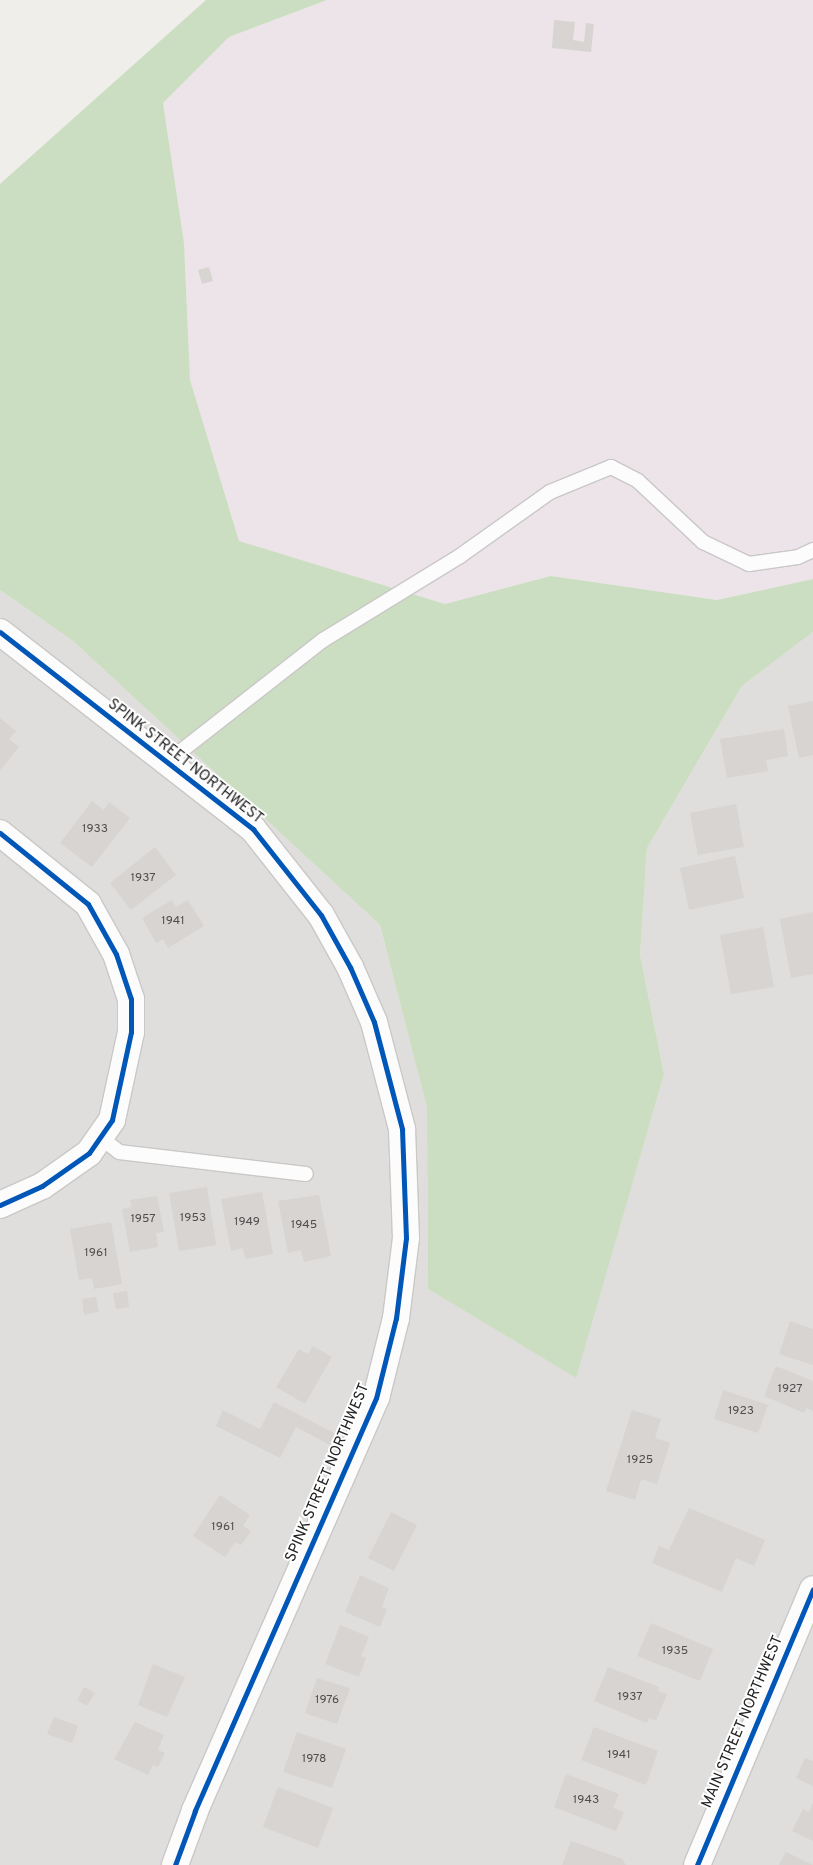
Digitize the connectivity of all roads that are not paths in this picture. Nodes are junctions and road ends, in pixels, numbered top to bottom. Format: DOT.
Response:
graph roads {
  1 [pos="813,550"];
  2 [pos="0,632"];
  3 [pos="168,762"];
  4 [pos="0,833"];
  5 [pos="100,1137"];
  6 [pos="306,1174"];
  7 [pos="0,1205"];
  8 [pos="813,1588"];
  9 [pos="175,1865"];
  10 [pos="697,1865"];
  1 -- 3 [label="lane"];
  2 -- 3 [label="street, SPINK STREET NORTHWEST"];
  3 -- 9 [label="street, SPINK STREET NORTHWEST"];
  4 -- 5 [label="street"];
  5 -- 6 [label="lane"];
  5 -- 7 [label="street"];
  8 -- 10 [label="street, MAIN STREET NORTHWEST"];
}
